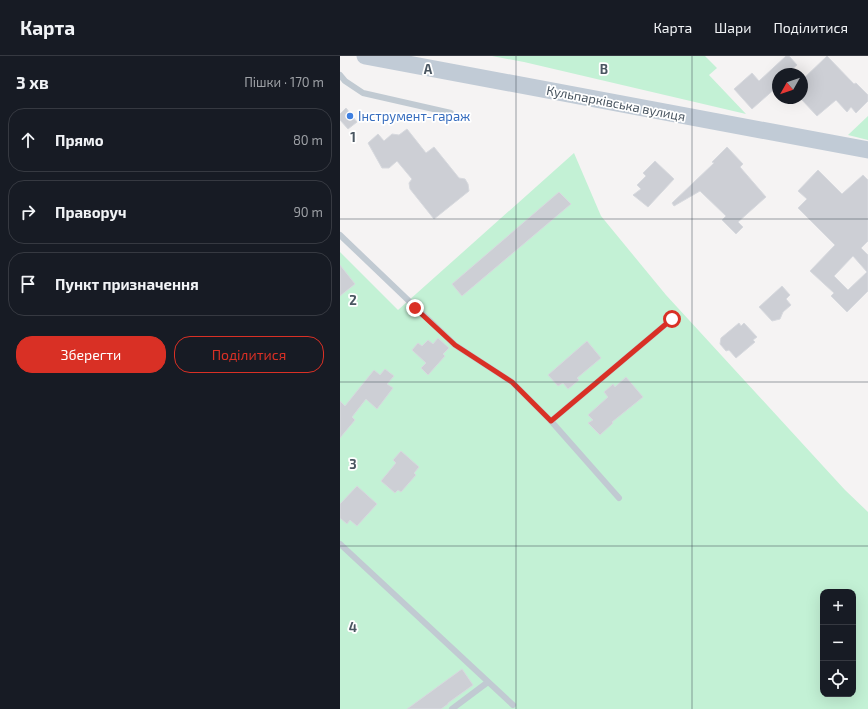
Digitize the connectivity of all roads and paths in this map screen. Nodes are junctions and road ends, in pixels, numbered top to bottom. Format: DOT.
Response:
graph roads {
  1 [pos="364,56"];
  2 [pos="340,75"];
  3 [pos="452,113"];
  4 [pos="868,150"];
  5 [pos="340,235"];
  6 [pos="672,319"];
  7 [pos="551,421"];
  8 [pos="619,498"];
  9 [pos="340,544"];
  10 [pos="488,682"];
  11 [pos="513,705"];
  12 [pos="452,709"];
  1 -- 4 [label="main road, Кульпарківська вулиця"];
  2 -- 3 [label="lane"];
  5 -- 7 [label="lane"];
  6 -- 7 [label="lane"];
  7 -- 8 [label="lane"];
  9 -- 10 [label="lane"];
  10 -- 11 [label="lane"];
  10 -- 12 [label="lane"];
}
